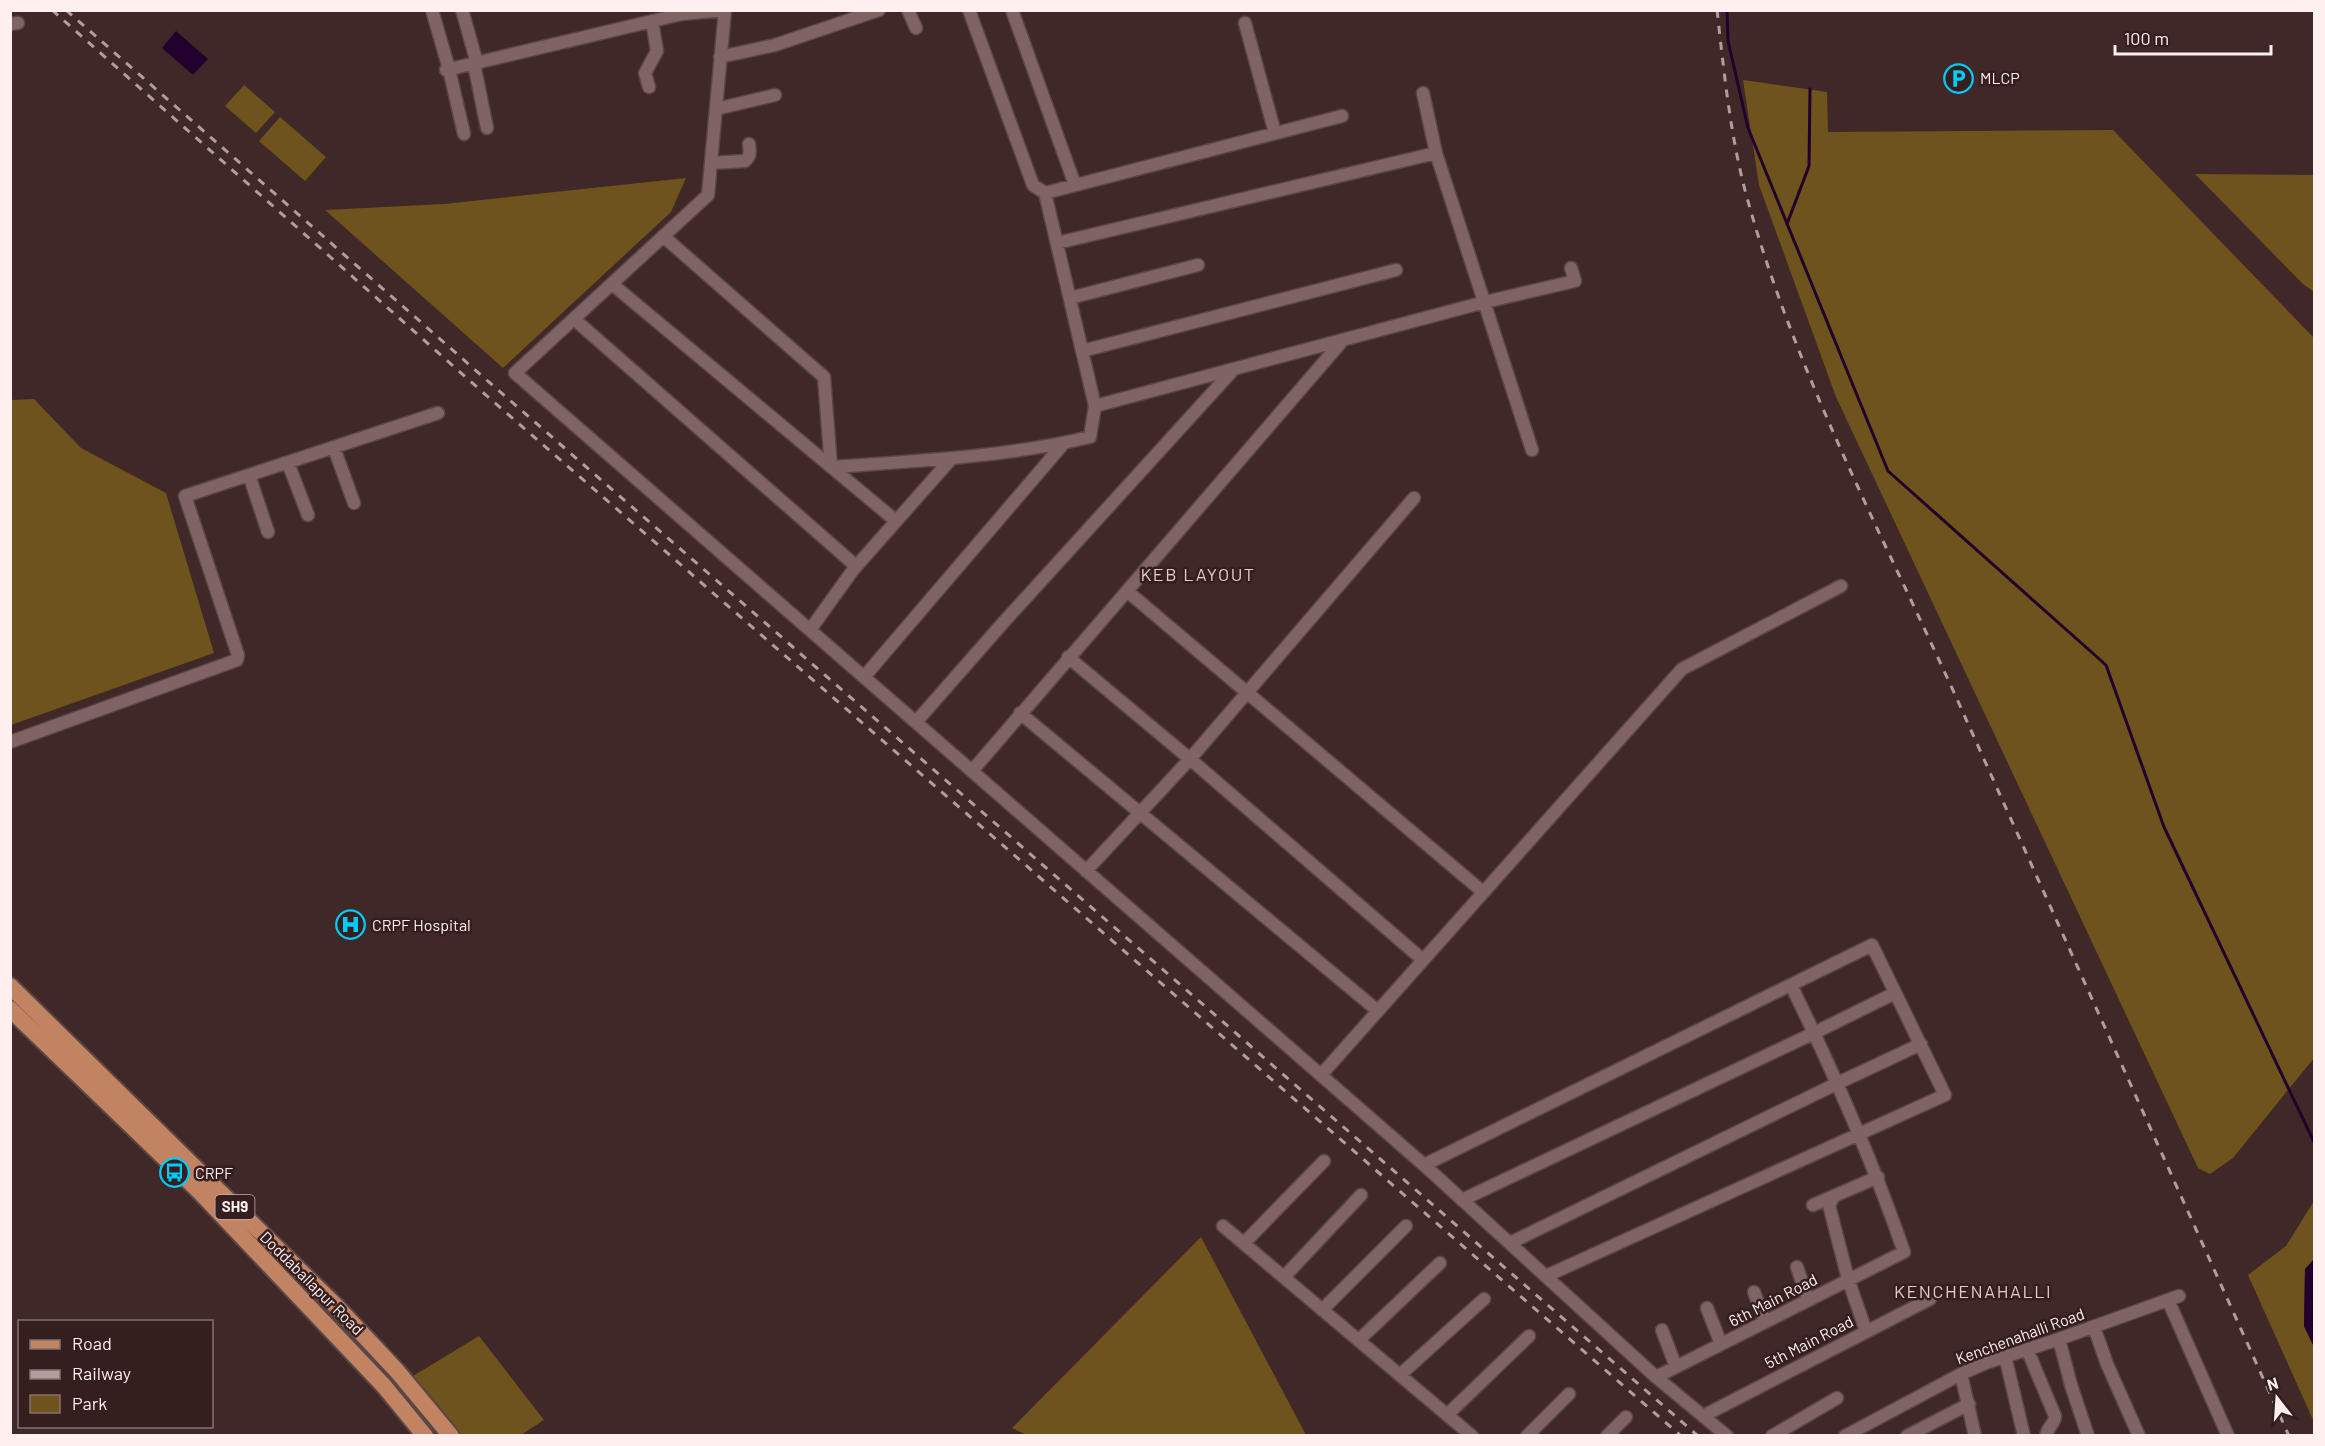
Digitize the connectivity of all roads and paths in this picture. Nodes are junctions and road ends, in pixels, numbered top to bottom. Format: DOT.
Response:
graph roads {
  1 [pos="432,10"];
  2 [pos="462,10"];
  3 [pos="724,10"];
  4 [pos="879,10"];
  5 [pos="908,10"];
  6 [pos="969,10"];
  7 [pos="1012,10"];
  8 [pos="652,21"];
  9 [pos="1245,23"];
  10 [pos="916,28"];
  11 [pos="720,57"];
  12 [pos="475,63"];
  13 [pos="448,70"];
  14 [pos="649,87"];
  15 [pos="1423,93"];
  16 [pos="775,95"];
  17 [pos="716,109"];
  18 [pos="1342,116"];
  19 [pos="487,128"];
  20 [pos="464,134"];
  21 [pos="1275,134"];
  22 [pos="749,144"];
  23 [pos="1436,153"];
  24 [pos="711,163"];
  25 [pos="1075,185"];
  26 [pos="1045,193"];
  27 [pos="663,236"];
  28 [pos="1057,243"];
  29 [pos="1198,265"];
  30 [pos="1571,268"];
  31 [pos="1396,270"];
  32 [pos="612,284"];
  33 [pos="1070,298"];
  34 [pos="1485,302"];
  35 [pos="574,319"];
  36 [pos="1342,340"];
  37 [pos="1082,351"];
  38 [pos="1234,369"];
  39 [pos="1095,406"];
  40 [pos="438,413"];
  41 [pos="1064,443"];
  42 [pos="334,447"];
  43 [pos="1532,450"];
  44 [pos="952,458"];
  45 [pos="288,463"];
  46 [pos="831,467"];
  47 [pos="249,475"];
  48 [pos="1414,498"];
  49 [pos="354,503"];
  50 [pos="309,515"];
  51 [pos="896,521"];
  52 [pos="268,532"];
  53 [pos="856,566"];
  54 [pos="1841,586"];
  55 [pos="1126,591"];
  56 [pos="810,630"];
  57 [pos="1068,657"];
  58 [pos="864,677"];
  59 [pos="1247,691"];
  60 [pos="1020,713"];
  61 [pos="916,722"];
  62 [pos="10,742"];
  63 [pos="1190,759"];
  64 [pos="972,771"];
  65 [pos="1140,814"];
  66 [pos="1086,871"];
  67 [pos="1483,892"];
  68 [pos="1424,960"];
  69 [pos="1791,985"];
  70 [pos="10,986"];
  71 [pos="1895,993"];
  72 [pos="10,1009"];
  73 [pos="1378,1011"];
  74 [pos="1814,1033"];
  75 [pos="1921,1044"];
  76 [pos="1321,1075"];
  77 [pos="1838,1083"];
  78 [pos="1860,1132"];
  79 [pos="1324,1161"];
  80 [pos="1424,1165"];
  81 [pos="1878,1177"];
  82 [pos="1360,1196"];
  83 [pos="1834,1196"];
  84 [pos="1462,1200"];
  85 [pos="1813,1205"];
  86 [pos="1222,1226"];
  87 [pos="1406,1226"];
  88 [pos="1244,1243"];
  89 [pos="1510,1243"];
  90 [pos="1440,1263"];
  91 [pos="1797,1267"];
  92 [pos="1546,1276"];
  93 [pos="1284,1277"];
  94 [pos="1848,1279"];
  95 [pos="1754,1292"];
  96 [pos="1484,1299"];
  97 [pos="1930,1299"];
  98 [pos="1808,1300"];
  99 [pos="1707,1308"];
  100 [pos="1322,1310"];
  101 [pos="1765,1322"];
  102 [pos="2094,1327"];
  103 [pos="1662,1330"];
  104 [pos="1866,1331"];
  105 [pos="1529,1336"];
  106 [pos="2059,1339"];
  107 [pos="1359,1340"];
  108 [pos="1721,1344"];
  109 [pos="2027,1349"];
  110 [pos="2005,1356"];
  111 [pos="1676,1367"];
  112 [pos="1961,1374"];
  113 [pos="1400,1375"];
  114 [pos="1656,1377"];
  115 [pos="1569,1394"];
  116 [pos="1837,1398"];
  117 [pos="1969,1404"];
  118 [pos="1448,1415"];
  119 [pos="1704,1416"];
  120 [pos="1626,1417"];
  121 [pos="425,1436"];
  122 [pos="451,1436"];
  123 [pos="1472,1436"];
  124 [pos="1527,1436"];
  125 [pos="1607,1436"];
  126 [pos="1727,1436"];
  127 [pos="1772,1436"];
  128 [pos="1845,1436"];
  129 [pos="1907,1436"];
  130 [pos="1975,1436"];
  131 [pos="2024,1436"];
  132 [pos="2046,1436"];
  133 [pos="2088,1436"];
  134 [pos="2139,1436"];
  135 [pos="2228,1436"];
  1 -- 13 [label="street"];
  2 -- 12 [label="street"];
  3 -- 8 [label="street"];
  3 -- 11 [label="street"];
  4 -- 11 [label="street"];
  5 -- 10 [label="street"];
  6 -- 26 [label="street"];
  7 -- 25 [label="street"];
  8 -- 12 [label="street"];
  8 -- 14 [label="street"];
  9 -- 21 [label="street"];
  11 -- 17 [label="street"];
  12 -- 13 [label="street"];
  12 -- 19 [label="street"];
  13 -- 20 [label="street"];
  15 -- 23 [label="street"];
  16 -- 17 [label="street"];
  17 -- 24 [label="street"];
  18 -- 21 [label="street"];
  21 -- 25 [label="street"];
  22 -- 24 [label="street"];
  23 -- 28 [label="street"];
  23 -- 34 [label="street"];
  24 -- 27 [label="street"];
  25 -- 26 [label="street"];
  26 -- 28 [label="street"];
  27 -- 32 [label="street"];
  27 -- 46 [label="street"];
  28 -- 33 [label="street"];
  29 -- 33 [label="street"];
  30 -- 34 [label="street"];
  31 -- 37 [label="street"];
  32 -- 35 [label="street"];
  32 -- 46 [label="street"];
  33 -- 37 [label="street"];
  34 -- 36 [label="street"];
  34 -- 43 [label="street"];
  35 -- 53 [label="street"];
  35 -- 56 [label="street"];
  36 -- 38 [label="street"];
  36 -- 55 [label="street"];
  37 -- 39 [label="street"];
  38 -- 39 [label="street"];
  38 -- 61 [label="street"];
  39 -- 41 [label="street"];
  40 -- 42 [label="street"];
  41 -- 44 [label="street"];
  41 -- 58 [label="street"];
  42 -- 45 [label="street"];
  42 -- 49 [label="street"];
  44 -- 46 [label="street"];
  44 -- 51 [label="street"];
  45 -- 47 [label="street"];
  45 -- 50 [label="street"];
  46 -- 51 [label="street"];
  47 -- 52 [label="street"];
  47 -- 62 [label="street"];
  48 -- 59 [label="street"];
  51 -- 53 [label="street"];
  53 -- 56 [label="street"];
  54 -- 67 [label="street"];
  55 -- 57 [label="street"];
  55 -- 59 [label="street"];
  56 -- 58 [label="street"];
  57 -- 60 [label="street"];
  57 -- 63 [label="street"];
  58 -- 61 [label="street"];
  59 -- 63 [label="street"];
  59 -- 67 [label="street"];
  60 -- 64 [label="street"];
  60 -- 65 [label="street"];
  61 -- 64 [label="street"];
  63 -- 65 [label="street"];
  63 -- 68 [label="street"];
  64 -- 66 [label="street"];
  65 -- 66 [label="street"];
  65 -- 73 [label="street"];
  66 -- 76 [label="street"];
  67 -- 68 [label="street"];
  68 -- 73 [label="street"];
  69 -- 71 [label="street"];
  69 -- 74 [label="street"];
  69 -- 80 [label="street"];
  70 -- 122 [label="main road, Doddaballapur Road / SH9"];
  71 -- 74 [label="street"];
  71 -- 75 [label="street"];
  72 -- 121 [label="main road, Doddaballapur Road / SH9"];
  73 -- 76 [label="street"];
  74 -- 77 [label="street"];
  74 -- 84 [label="street"];
  75 -- 77 [label="street"];
  75 -- 78 [label="street"];
  76 -- 80 [label="street"];
  77 -- 78 [label="street"];
  77 -- 89 [label="street"];
  78 -- 81 [label="street"];
  78 -- 92 [label="street"];
  79 -- 88 [label="street"];
  80 -- 84 [label="street"];
  81 -- 83 [label="street"];
  81 -- 94 [label="street, 6th Main Road"];
  82 -- 93 [label="street"];
  83 -- 85 [label="street"];
  83 -- 94 [label="street"];
  84 -- 89 [label="street"];
  86 -- 88 [label="street"];
  87 -- 100 [label="street"];
  88 -- 93 [label="street"];
  89 -- 92 [label="street"];
  90 -- 107 [label="street"];
  91 -- 98 [label="street"];
  92 -- 114 [label="street"];
  93 -- 100 [label="street"];
  94 -- 98 [label="street, 6th Main Road"];
  94 -- 104 [label="street"];
  95 -- 101 [label="street"];
  96 -- 113 [label="street"];
  97 -- 104 [label="street, 5th Main Road"];
  98 -- 101 [label="street, 6th Main Road"];
  99 -- 108 [label="street"];
  100 -- 107 [label="street"];
  101 -- 108 [label="street, 6th Main Road"];
  102 -- 106 [label="street, Kenchenahalli Road"];
  102 -- 134 [label="street"];
  102 -- 135 [label="street, Kenchenahalli Road"];
  103 -- 111 [label="street"];
  104 -- 119 [label="street, 5th Main Road"];
  105 -- 118 [label="street"];
  106 -- 109 [label="street, Kenchenahalli Road"];
  106 -- 133 [label="street"];
  107 -- 113 [label="street"];
  108 -- 111 [label="street, 6th Main Road"];
  109 -- 110 [label="street, Kenchenahalli Road"];
  109 -- 132 [label="street"];
  110 -- 112 [label="street, Kenchenahalli Road"];
  110 -- 131 [label="street"];
  111 -- 114 [label="street, 6th Main Road"];
  112 -- 117 [label="street"];
  112 -- 128 [label="street, Kenchenahalli Road"];
  113 -- 118 [label="street"];
  114 -- 119 [label="street"];
  115 -- 124 [label="street"];
  116 -- 127 [label="street"];
  117 -- 129 [label="street"];
  117 -- 130 [label="street"];
  118 -- 123 [label="street"];
  119 -- 126 [label="street"];
  120 -- 125 [label="street"];
}
